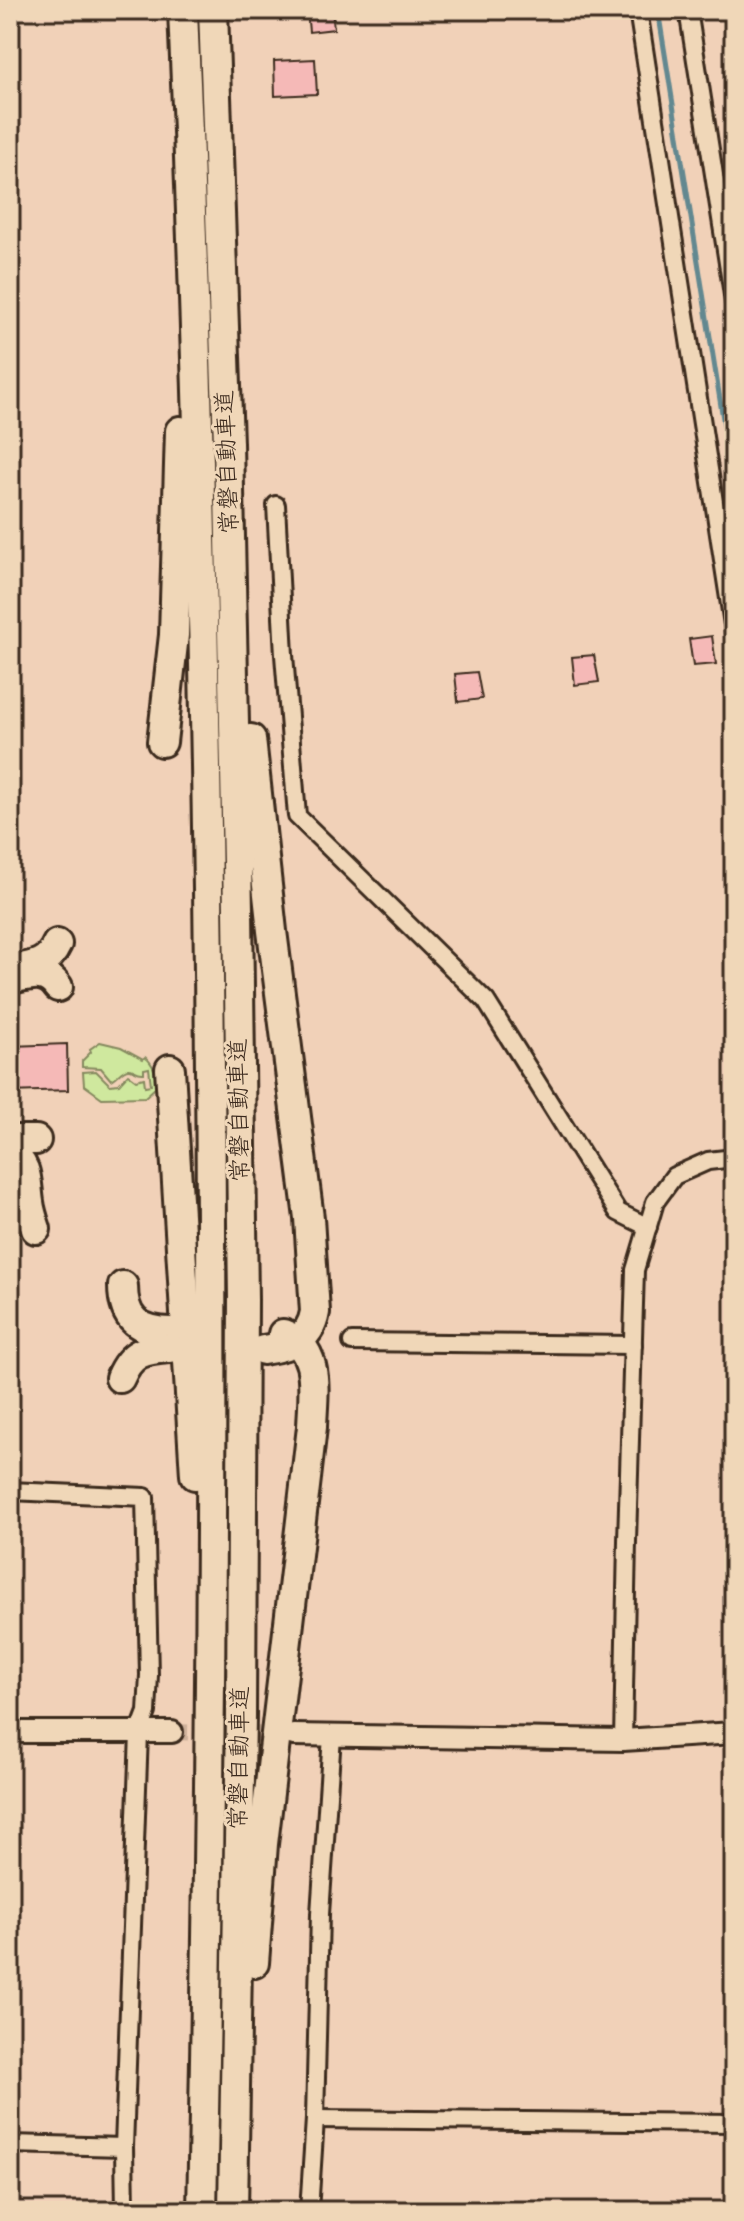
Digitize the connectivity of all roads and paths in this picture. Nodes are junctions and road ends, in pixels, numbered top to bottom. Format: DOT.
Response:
graph roads {
  1 [pos="183,10"];
  2 [pos="213,10"];
  3 [pos="638,10"];
  4 [pos="688,10"];
  5 [pos="186,92"];
  6 [pos="734,301"];
  7 [pos="228,443"];
  8 [pos="276,505"];
  9 [pos="734,631"];
  10 [pos="162,742"];
  11 [pos="57,944"];
  12 [pos="10,970"];
  13 [pos="10,979"];
  14 [pos="58,987"];
  15 [pos="170,1069"];
  16 [pos="10,1153"];
  17 [pos="734,1158"];
  18 [pos="648,1227"];
  19 [pos="36,1229"];
  20 [pos="123,1286"];
  21 [pos="262,1340"];
  22 [pos="297,1341"];
  23 [pos="352,1342"];
  24 [pos="633,1345"];
  25 [pos="120,1378"];
  26 [pos="10,1491"];
  27 [pos="211,1715"];
  28 [pos="10,1732"];
  29 [pos="172,1732"];
  30 [pos="139,1733"];
  31 [pos="734,1733"];
  32 [pos="293,1735"];
  33 [pos="332,1736"];
  34 [pos="623,1740"];
  35 [pos="315,2119"];
  36 [pos="734,2123"];
  37 [pos="10,2144"];
  38 [pos="124,2147"];
  39 [pos="233,2164"];
  40 [pos="125,2211"];
  41 [pos="202,2211"];
  42 [pos="233,2211"];
  43 [pos="309,2211"];
  1 -- 5 [label="highway, 常磐自動車道"];
  2 -- 7 [label="highway, 常磐自動車道"];
  3 -- 9 [label="street"];
  4 -- 6 [label="street"];
  5 -- 10 [label="highway"];
  5 -- 27 [label="highway, 常磐自動車道"];
  7 -- 22 [label="highway"];
  7 -- 39 [label="highway, 常磐自動車道"];
  8 -- 18 [label="street"];
  11 -- 12 [label="highway"];
  13 -- 14 [label="highway"];
  15 -- 27 [label="highway"];
  16 -- 19 [label="highway"];
  17 -- 18 [label="street"];
  18 -- 24 [label="street"];
  20 -- 25 [label="highway"];
  21 -- 22 [label="highway"];
  22 -- 39 [label="highway"];
  23 -- 24 [label="street"];
  24 -- 34 [label="street"];
  26 -- 30 [label="street"];
  27 -- 41 [label="highway, 常磐自動車道"];
  28 -- 30 [label="street"];
  29 -- 30 [label="street"];
  30 -- 38 [label="street"];
  31 -- 34 [label="street"];
  32 -- 33 [label="street"];
  33 -- 34 [label="street"];
  33 -- 35 [label="street"];
  35 -- 36 [label="street"];
  35 -- 43 [label="street"];
  37 -- 38 [label="street"];
  38 -- 40 [label="street"];
  39 -- 42 [label="highway, 常磐自動車道"];
}
